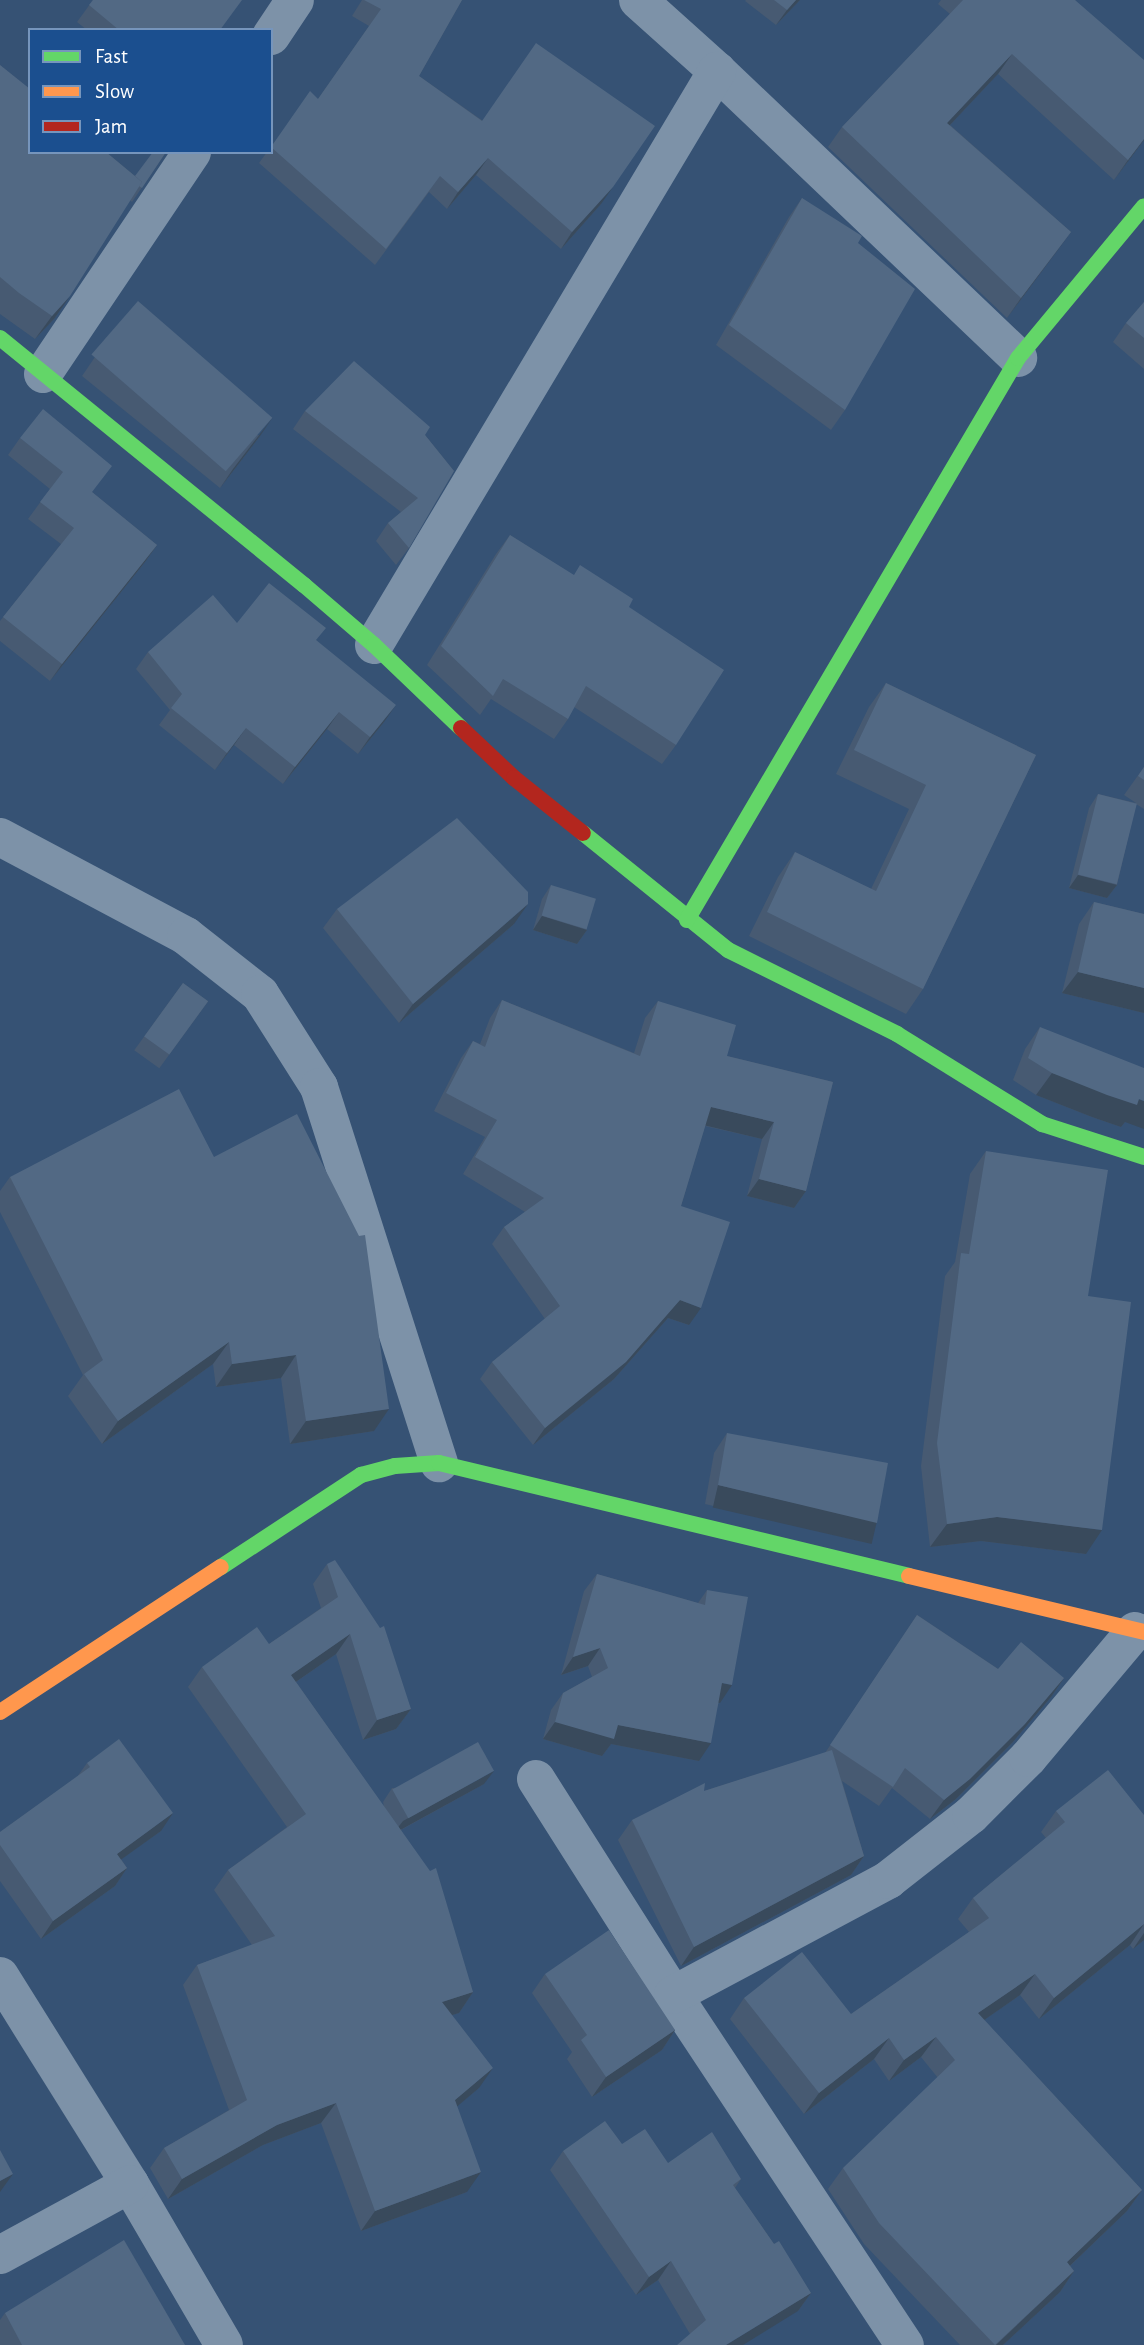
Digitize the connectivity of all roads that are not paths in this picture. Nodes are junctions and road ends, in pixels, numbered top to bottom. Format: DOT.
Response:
graph roads {
  1 [pos="295,0"];
  2 [pos="638,0"];
  3 [pos="273,33"];
  4 [pos="717,71"];
  5 [pos="191,154"];
  6 [pos="1144,206"];
  7 [pos="0,338"];
  8 [pos="1018,358"];
  9 [pos="43,374"];
  10 [pos="374,645"];
  11 [pos="0,837"];
  12 [pos="687,920"];
  13 [pos="1144,1157"];
  14 [pos="439,1463"];
  15 [pos="1140,1632"];
  16 [pos="0,1713"];
  17 [pos="536,1779"];
  18 [pos="0,1976"];
  19 [pos="673,1995"];
  20 [pos="130,2184"];
  21 [pos="0,2255"];
  22 [pos="224,2345"];
  23 [pos="905,2345"];
  1 -- 3 [label="street"];
  2 -- 4 [label="street"];
  4 -- 8 [label="street"];
  4 -- 10 [label="street"];
  5 -- 9 [label="street"];
  6 -- 8 [label="street"];
  7 -- 9 [label="street"];
  8 -- 12 [label="street"];
  9 -- 10 [label="street"];
  10 -- 12 [label="street"];
  11 -- 14 [label="street"];
  12 -- 13 [label="street"];
  14 -- 15 [label="street"];
  14 -- 16 [label="street"];
  15 -- 19 [label="street"];
  17 -- 19 [label="street"];
  18 -- 20 [label="street"];
  19 -- 23 [label="street"];
  20 -- 21 [label="street"];
  20 -- 22 [label="street"];
}
